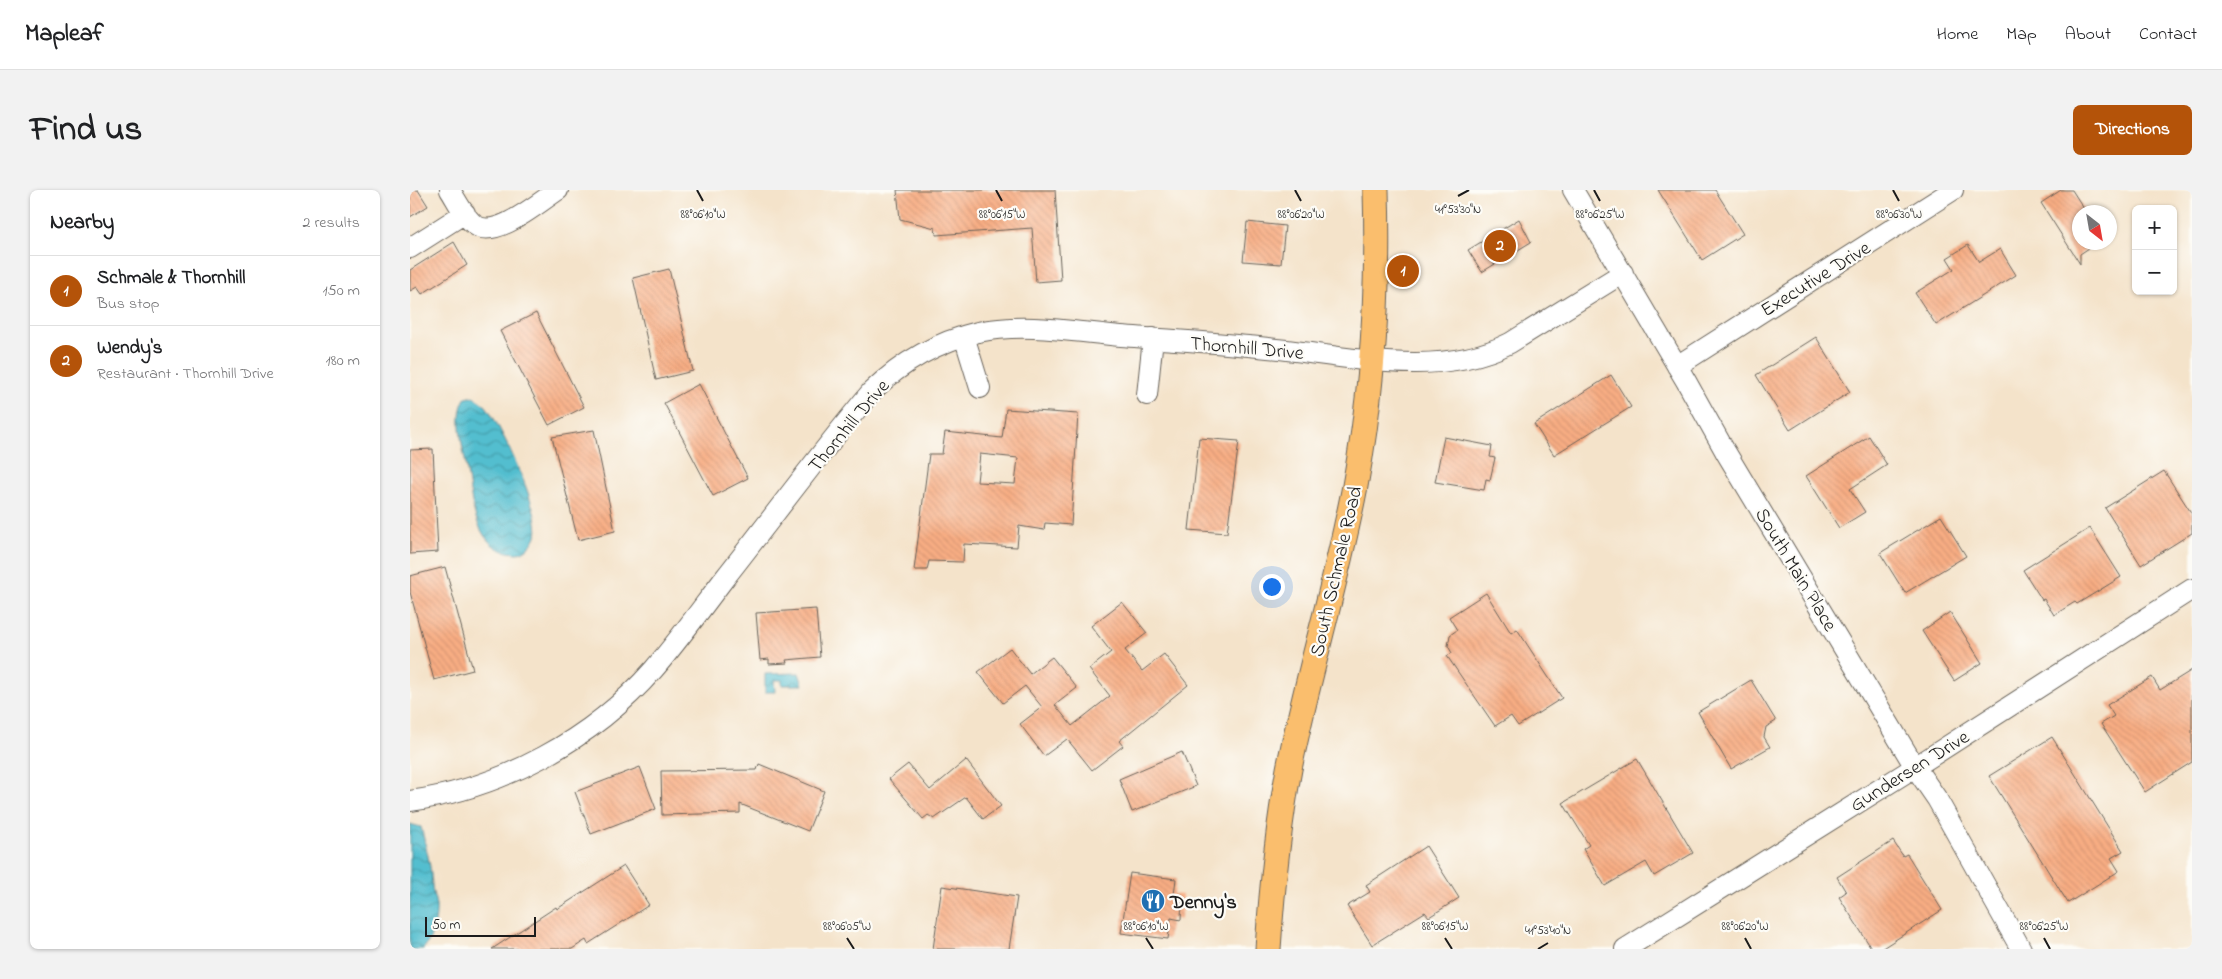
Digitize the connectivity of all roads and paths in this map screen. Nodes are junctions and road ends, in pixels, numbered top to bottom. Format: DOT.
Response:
graph roads {
  1 [pos="450,190"];
  2 [pos="558,190"];
  3 [pos="1376,190"];
  4 [pos="1573,190"];
  5 [pos="1954,190"];
  6 [pos="465,213"];
  7 [pos="410,248"];
  8 [pos="1623,273"];
  9 [pos="964,336"];
  10 [pos="1153,338"];
  11 [pos="1372,360"];
  12 [pos="1677,366"];
  13 [pos="980,388"];
  14 [pos="1147,395"];
  15 [pos="2192,590"];
  16 [pos="1915,767"];
  17 [pos="410,801"];
  18 [pos="1268,949"];
  19 [pos="1626,949"];
  20 [pos="2021,949"];
  1 -- 6 [label="street"];
  2 -- 6 [label="street"];
  3 -- 11 [label="main road, South Schmale Road"];
  4 -- 8 [label="street, South Main Place"];
  5 -- 12 [label="street, Executive Drive"];
  6 -- 7 [label="street"];
  8 -- 11 [label="street, Thornhill Drive"];
  8 -- 12 [label="street, South Main Place"];
  9 -- 10 [label="street, Thornhill Drive"];
  9 -- 13 [label="street"];
  9 -- 17 [label="street, Thornhill Drive"];
  10 -- 11 [label="street, Thornhill Drive"];
  10 -- 14 [label="street"];
  11 -- 18 [label="main road, South Schmale Road"];
  12 -- 16 [label="street, South Main Place"];
  15 -- 16 [label="street, Gundersen Drive"];
  16 -- 19 [label="street, Gundersen Drive"];
  16 -- 20 [label="street, South Main Place"];
}
